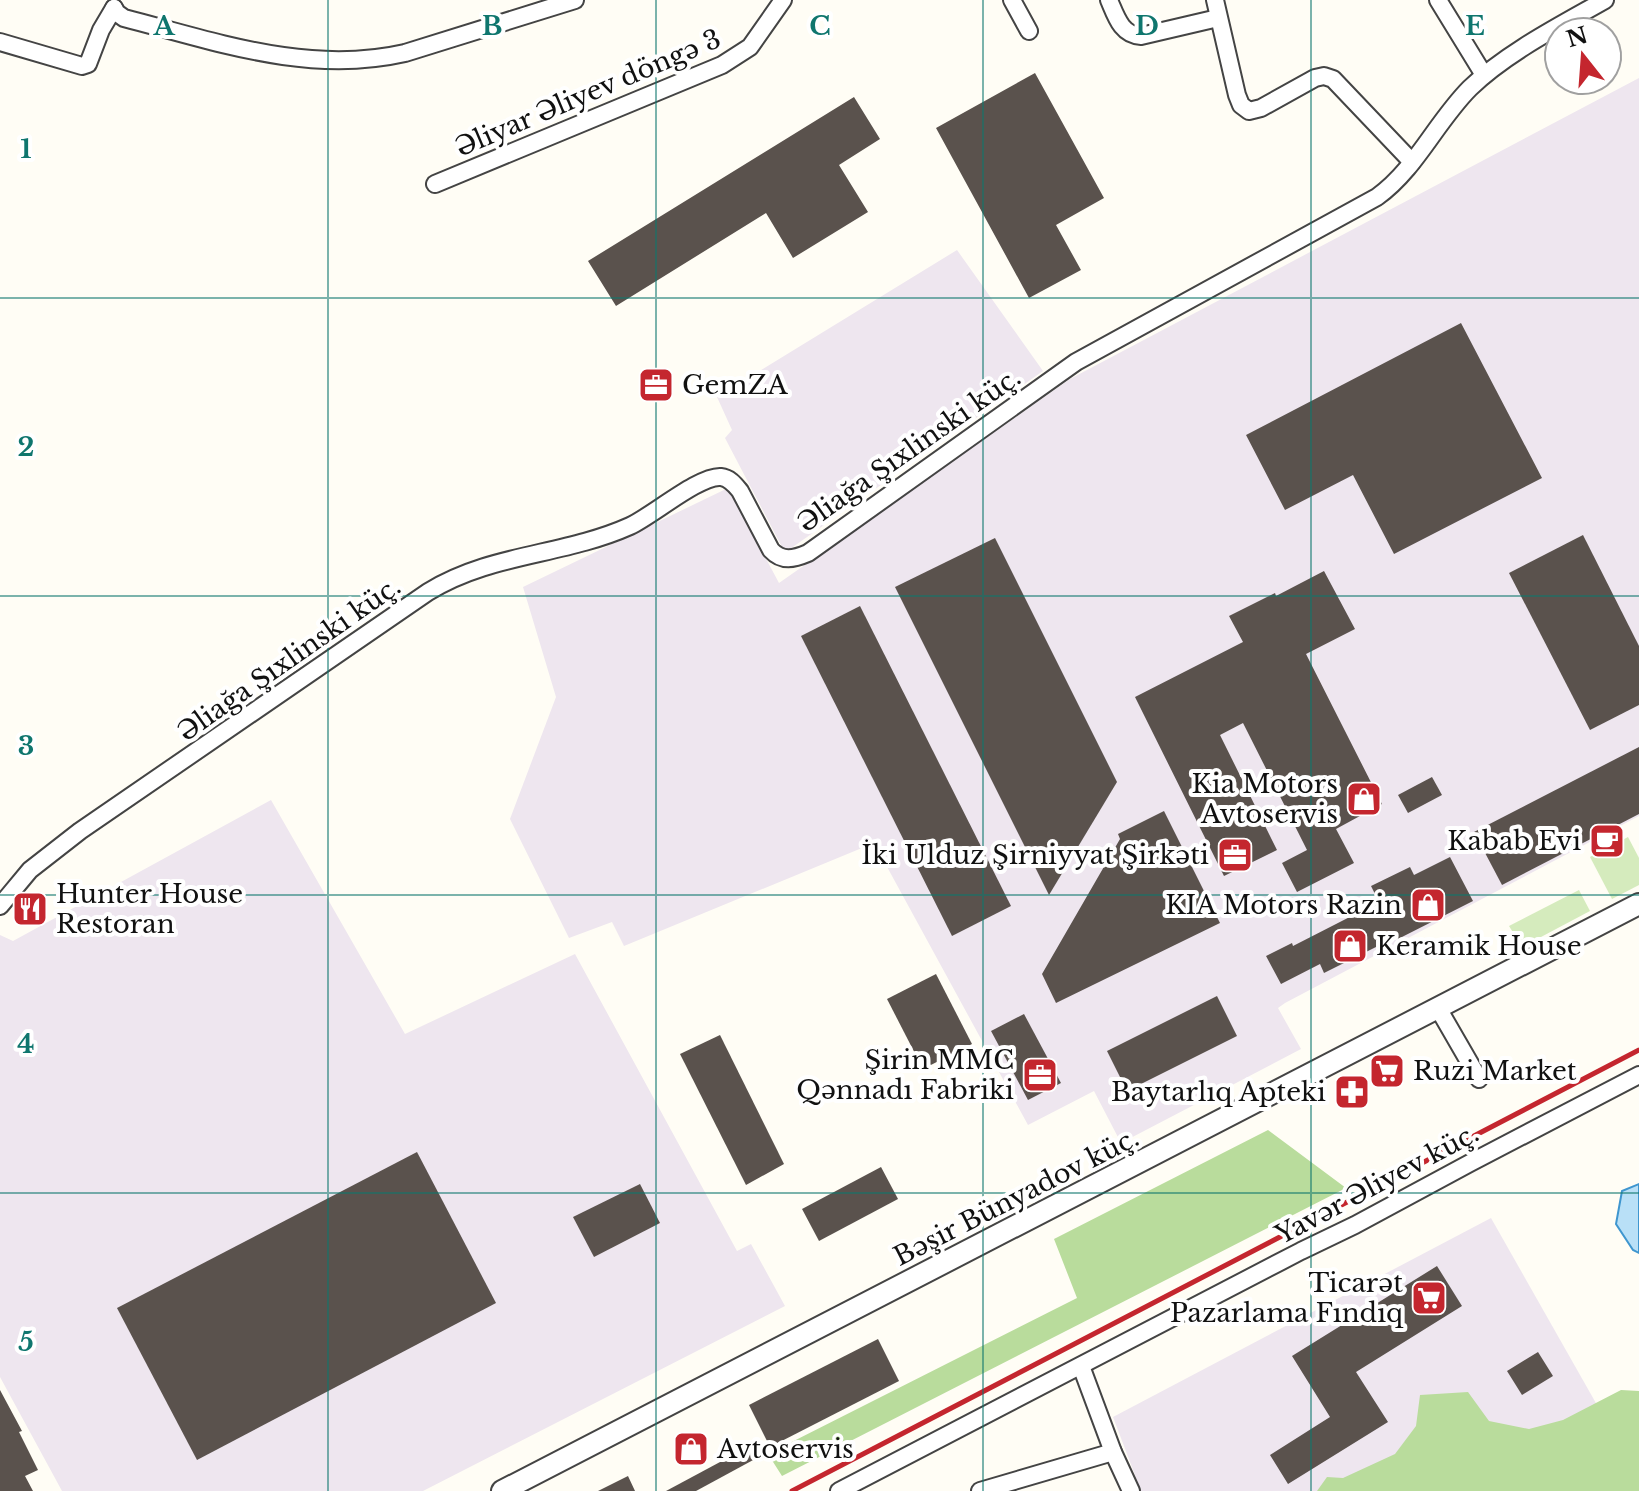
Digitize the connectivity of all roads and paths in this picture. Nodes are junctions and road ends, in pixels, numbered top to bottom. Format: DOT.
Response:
graph roads {
  1 [pos="575,0"];
  2 [pos="763,0"];
  3 [pos="1012,0"];
  4 [pos="1109,0"];
  5 [pos="1215,0"];
  6 [pos="1438,0"];
  7 [pos="1605,0"];
  8 [pos="782,1"];
  9 [pos="113,4"];
  10 [pos="1218,18"];
  11 [pos="1029,31"];
  12 [pos="0,42"];
  13 [pos="1484,75"];
  14 [pos="1412,162"];
  15 [pos="435,184"];
  16 [pos="1639,904"];
  17 [pos="0,906"];
  18 [pos="1438,1008"];
  19 [pos="1639,1075"];
  20 [pos="1479,1079"];
  21 [pos="1081,1366"];
  22 [pos="1113,1452"];
  23 [pos="502,1491"];
  24 [pos="839,1491"];
  25 [pos="980,1491"];
  26 [pos="1131,1491"];
  1 -- 9 [label="street"];
  2 -- 8 [label="street"];
  3 -- 11 [label="street"];
  4 -- 10 [label="street"];
  5 -- 10 [label="street"];
  6 -- 13 [label="street"];
  7 -- 13 [label="street, Əliağa Şıxlinski küç."];
  8 -- 15 [label="street, Əliyar Əliyev döngə 3"];
  9 -- 12 [label="street"];
  10 -- 14 [label="street"];
  13 -- 14 [label="street, Əliağa Şıxlinski küç."];
  14 -- 17 [label="street, Əliağa Şıxlinski küç."];
  16 -- 18 [label="street, Bəşir Bünyadov küç."];
  18 -- 20 [label="street"];
  18 -- 23 [label="street, Bəşir Bünyadov küç."];
  19 -- 21 [label="street, Yavər Əliyev küç."];
  21 -- 22 [label="street"];
  21 -- 24 [label="street, Yavər Əliyev küç."];
  22 -- 25 [label="street"];
  22 -- 26 [label="street"];
}
